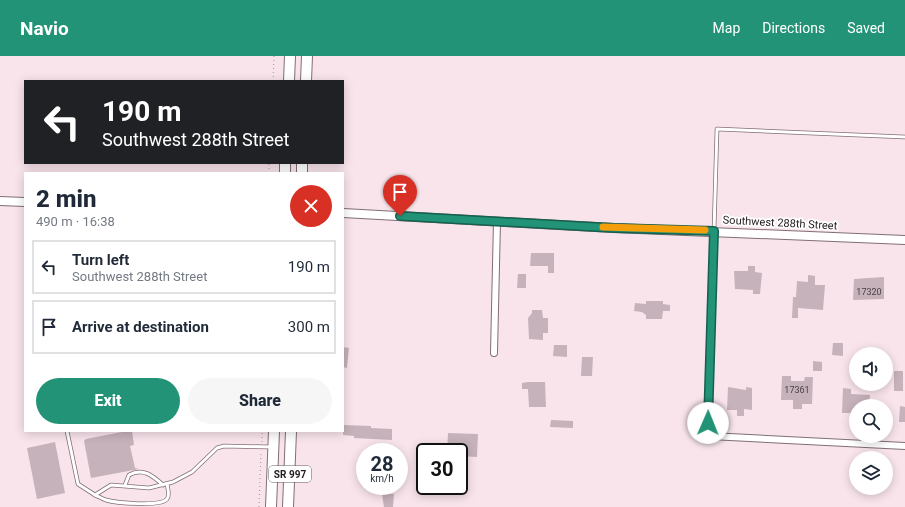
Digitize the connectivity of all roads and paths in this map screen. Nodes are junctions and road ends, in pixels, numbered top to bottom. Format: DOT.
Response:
graph roads {
  1 [pos="274,56"];
  2 [pos="290,56"];
  3 [pos="307,56"];
  4 [pos="273,80"];
  5 [pos="289,80"];
  6 [pos="306,80"];
  7 [pos="905,137"];
  8 [pos="0,201"];
  9 [pos="24,202"];
  10 [pos="344,213"];
  11 [pos="497,221"];
  12 [pos="714,231"];
  13 [pos="905,240"];
  14 [pos="494,353"];
  15 [pos="67,432"];
  16 [pos="262,432"];
  17 [pos="274,432"];
  18 [pos="291,432"];
  19 [pos="262,442"];
  20 [pos="905,446"];
  21 [pos="274,447"];
  22 [pos="261,451"];
  23 [pos="167,484"];
  24 [pos="125,485"];
  25 [pos="163,486"];
  26 [pos="95,495"];
  27 [pos="259,507"];
  28 [pos="271,507"];
  29 [pos="288,507"];
  1 -- 4 [label="path"];
  2 -- 5 [label="highway"];
  3 -- 6 [label="highway"];
  7 -- 12 [label="lane"];
  8 -- 9 [label="street"];
  10 -- 11 [label="street, Southwest 288th Street"];
  11 -- 12 [label="street, Southwest 288th Street"];
  11 -- 14 [label="street"];
  12 -- 13 [label="street, Southwest 288th Street"];
  12 -- 20 [label="street"];
  15 -- 26 [label="lane"];
  16 -- 19 [label="path"];
  17 -- 21 [label="highway, SR 997"];
  18 -- 29 [label="highway, SR 997"];
  21 -- 23 [label="lane"];
  21 -- 28 [label="highway, SR 997"];
  22 -- 27 [label="path"];
  23 -- 25 [label="lane"];
  23 -- 26 [label="lane"];
  24 -- 25 [label="lane"];
  24 -- 25 [label="lane"];
  24 -- 26 [label="lane"];
}
